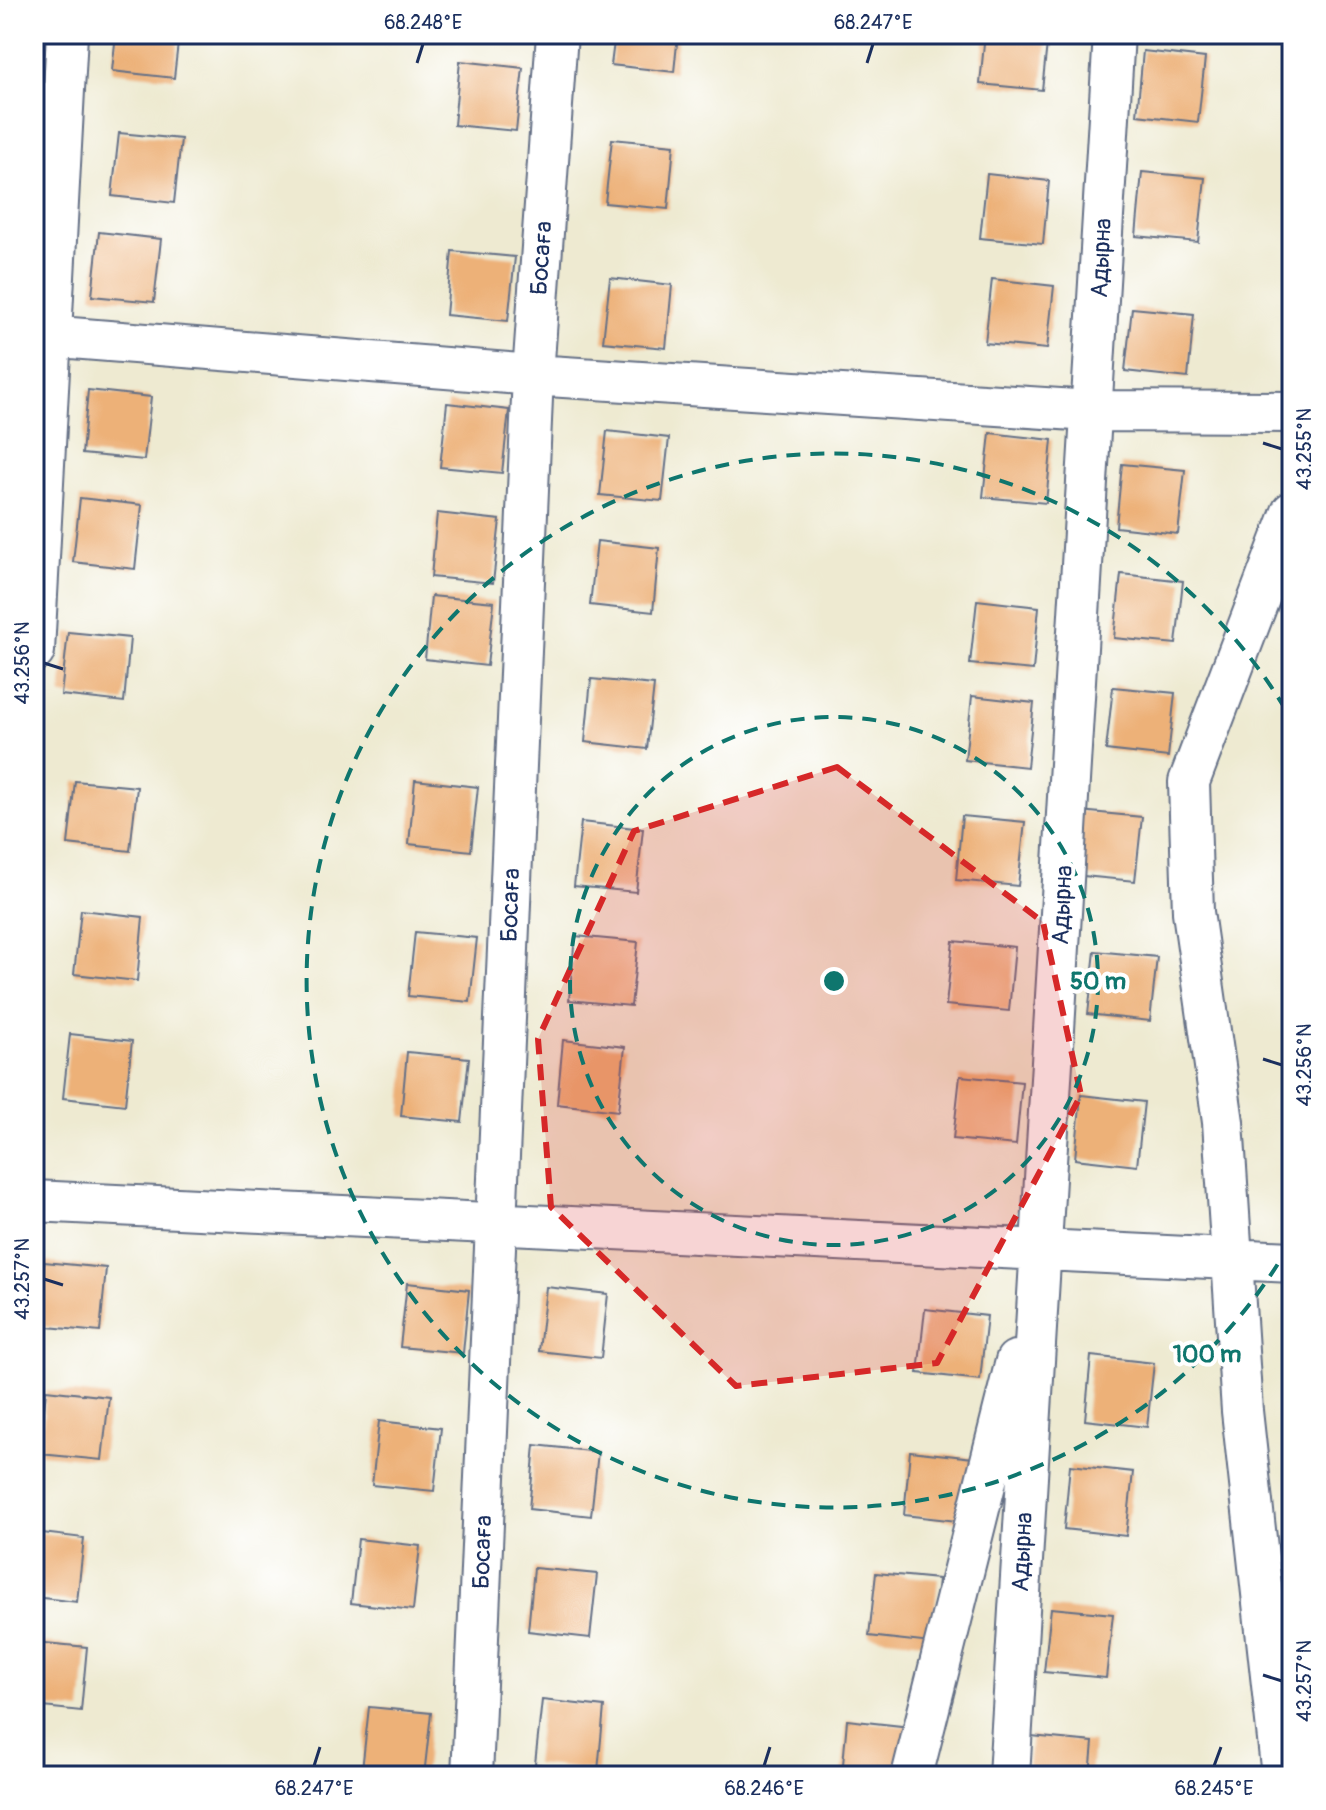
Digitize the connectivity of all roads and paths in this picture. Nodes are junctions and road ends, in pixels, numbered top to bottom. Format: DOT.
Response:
graph roads {
  1 [pos="67,34"];
  2 [pos="557,34"];
  3 [pos="1114,34"];
  4 [pos="42,335"];
  5 [pos="533,375"];
  6 [pos="1091,411"];
  7 [pos="1292,412"];
  8 [pos="1292,512"];
  9 [pos="34,651"];
  10 [pos="34,1201"];
  11 [pos="496,1224"];
  12 [pos="1040,1258"];
  13 [pos="1232,1260"];
  14 [pos="1292,1262"];
  15 [pos="472,1776"];
  16 [pos="912,1776"];
  17 [pos="1009,1776"];
  18 [pos="1282,1776"];
  1 -- 4 [label="street"];
  2 -- 5 [label="street, Босаға"];
  3 -- 6 [label="street, Адырна"];
  4 -- 5 [label="street"];
  4 -- 9 [label="street"];
  5 -- 6 [label="street"];
  5 -- 11 [label="street, Босаға"];
  6 -- 7 [label="street"];
  6 -- 12 [label="street, Адырна"];
  8 -- 13 [label="street"];
  10 -- 11 [label="street"];
  11 -- 12 [label="street"];
  11 -- 15 [label="street, Босаға"];
  12 -- 13 [label="street"];
  12 -- 16 [label="street"];
  12 -- 17 [label="street, Адырна"];
  13 -- 14 [label="street"];
  13 -- 18 [label="street"];
}
